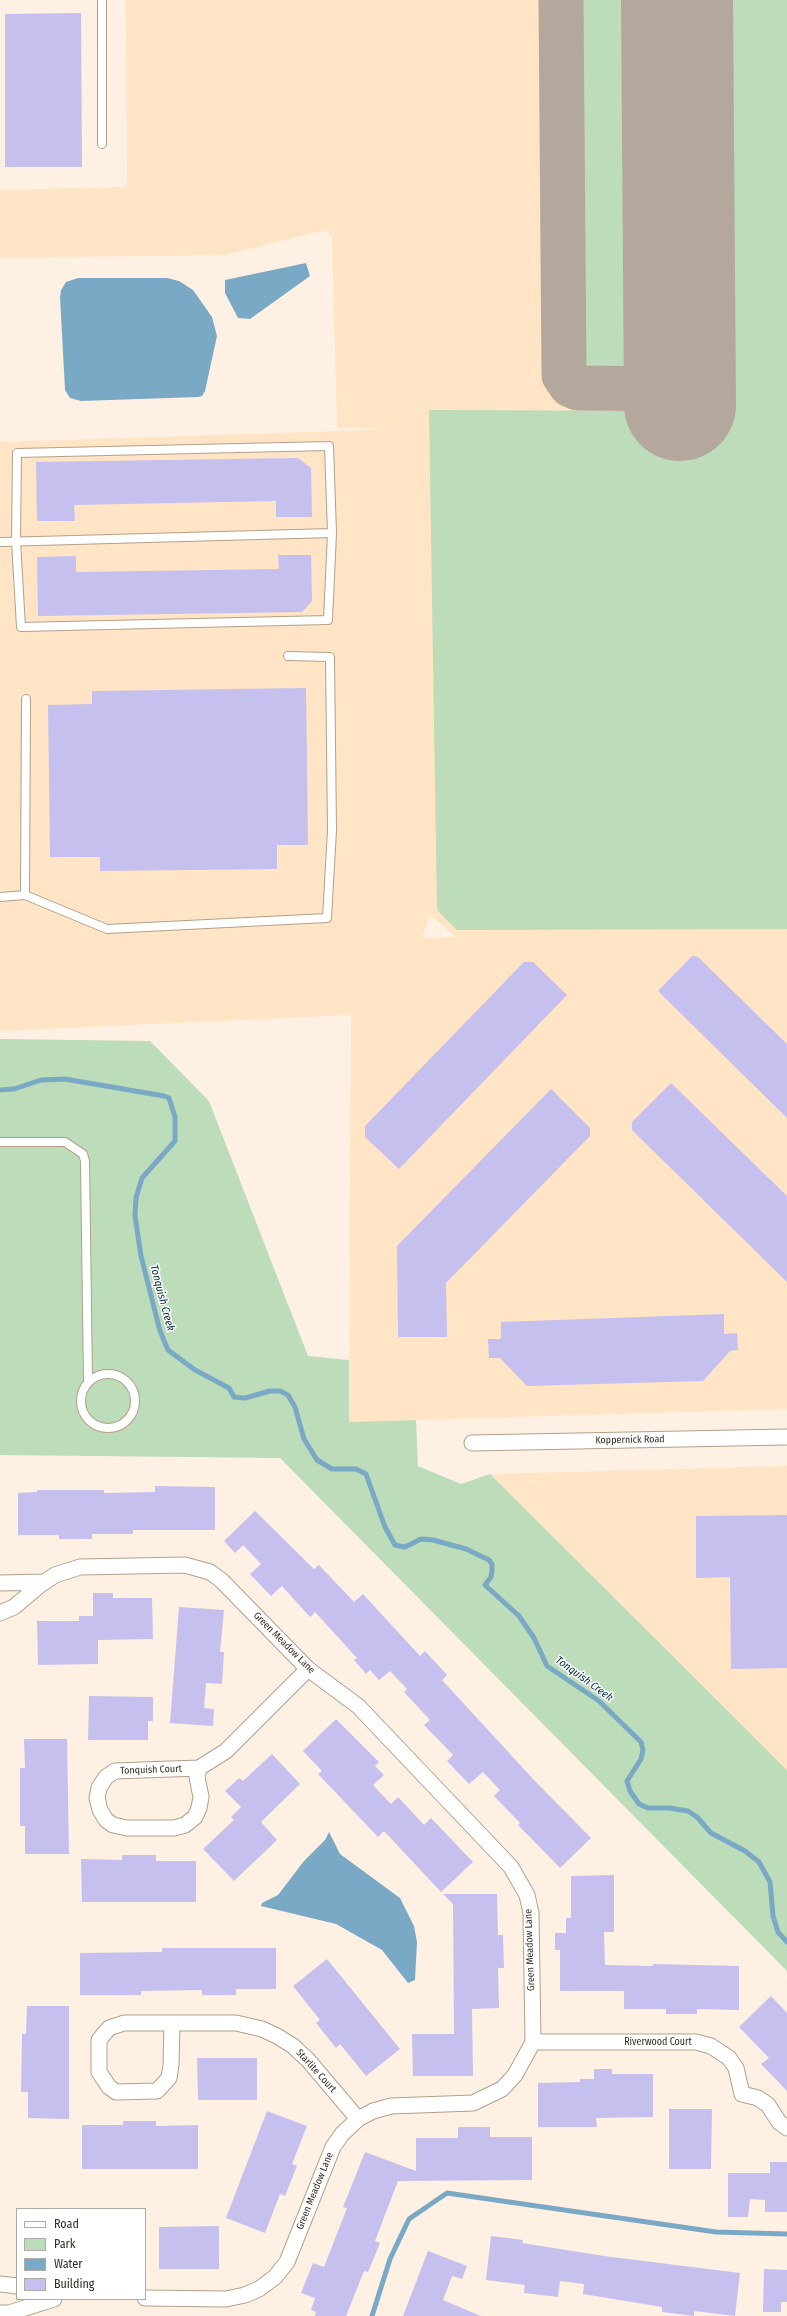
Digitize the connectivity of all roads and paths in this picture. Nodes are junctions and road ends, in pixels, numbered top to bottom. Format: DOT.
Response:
graph roads {
  1 [pos="102,0"];
  2 [pos="102,144"];
  3 [pos="332,533"];
  4 [pos="0,542"];
  5 [pos="16,542"];
  6 [pos="288,656"];
  7 [pos="26,699"];
  8 [pos="25,895"];
  9 [pos="0,897"];
  10 [pos="0,1142"];
  11 [pos="88,1381"];
  12 [pos="787,1437"];
  13 [pos="472,1444"];
  14 [pos="45,1582"];
  15 [pos="0,1584"];
  16 [pos="0,1612"];
  17 [pos="308,1669"];
  18 [pos="199,1768"];
  19 [pos="172,2023"];
  20 [pos="533,2042"];
  21 [pos="358,2119"];
  22 [pos="787,2128"];
  23 [pos="0,2284"];
  24 [pos="16,2286"];
  25 [pos="146,2298"];
  26 [pos="51,2300"];
  27 [pos="0,2313"];
  1 -- 2 [label="lane"];
  3 -- 5 [label="lane"];
  3 -- 5 [label="lane"];
  3 -- 5 [label="lane"];
  4 -- 5 [label="lane"];
  6 -- 8 [label="lane"];
  7 -- 8 [label="lane"];
  8 -- 9 [label="lane"];
  10 -- 11 [label="lane"];
  11 -- 11 [label="lane"];
  12 -- 13 [label="street, Koppernick Road"];
  14 -- 15 [label="street"];
  14 -- 16 [label="street, Green Meadow Lane"];
  14 -- 17 [label="street, Green Meadow Lane"];
  17 -- 18 [label="street"];
  17 -- 20 [label="street, Green Meadow Lane"];
  18 -- 18 [label="street, Tonquish Court"];
  19 -- 19 [label="street, Starlite Court"];
  19 -- 21 [label="street, Starlite Court"];
  20 -- 21 [label="street, Green Meadow Lane"];
  20 -- 22 [label="street, Riverwood Court"];
  21 -- 25 [label="street, Green Meadow Lane"];
  23 -- 24 [label="street"];
  26 -- 27 [label="street"];
}
